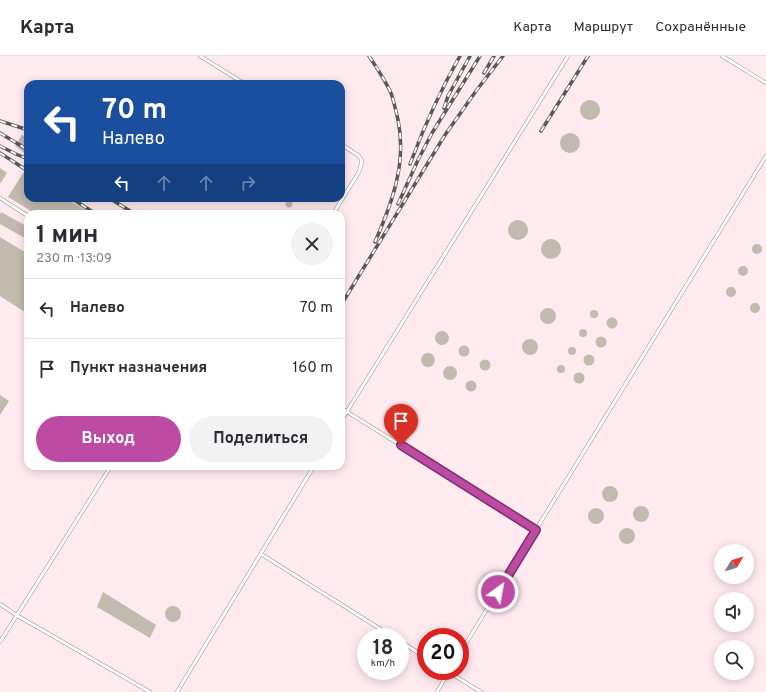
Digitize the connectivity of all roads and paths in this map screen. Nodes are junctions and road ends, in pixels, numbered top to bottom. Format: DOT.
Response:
graph roads {
  1 [pos="200,56"];
  2 [pos="568,56"];
  3 [pos="722,56"];
  4 [pos="239,80"];
  5 [pos="766,83"];
  6 [pos="345,147"];
  7 [pos="766,156"];
  8 [pos="345,195"];
  9 [pos="0,198"];
  10 [pos="24,213"];
  11 [pos="346,412"];
  12 [pos="108,470"];
  13 [pos="312,470"];
  14 [pos="536,530"];
  15 [pos="261,554"];
  16 [pos="0,604"];
  17 [pos="16,615"];
  18 [pos="379,628"];
  19 [pos="469,638"];
  20 [pos="0,642"];
  21 [pos="443,680"];
  22 [pos="462,680"];
  23 [pos="150,692"];
  24 [pos="177,692"];
  25 [pos="436,692"];
  26 [pos="481,692"];
  1 -- 4 [label="lane"];
  2 -- 11 [label="lane"];
  3 -- 5 [label="lane"];
  6 -- 8 [label="lane"];
  7 -- 14 [label="lane"];
  9 -- 10 [label="lane"];
  11 -- 14 [label="lane"];
  12 -- 17 [label="lane"];
  13 -- 15 [label="lane"];
  14 -- 19 [label="lane"];
  15 -- 18 [label="lane"];
  15 -- 24 [label="lane"];
  16 -- 17 [label="lane"];
  17 -- 20 [label="lane"];
  17 -- 23 [label="lane"];
  21 -- 25 [label="lane"];
  22 -- 26 [label="lane"];
}
